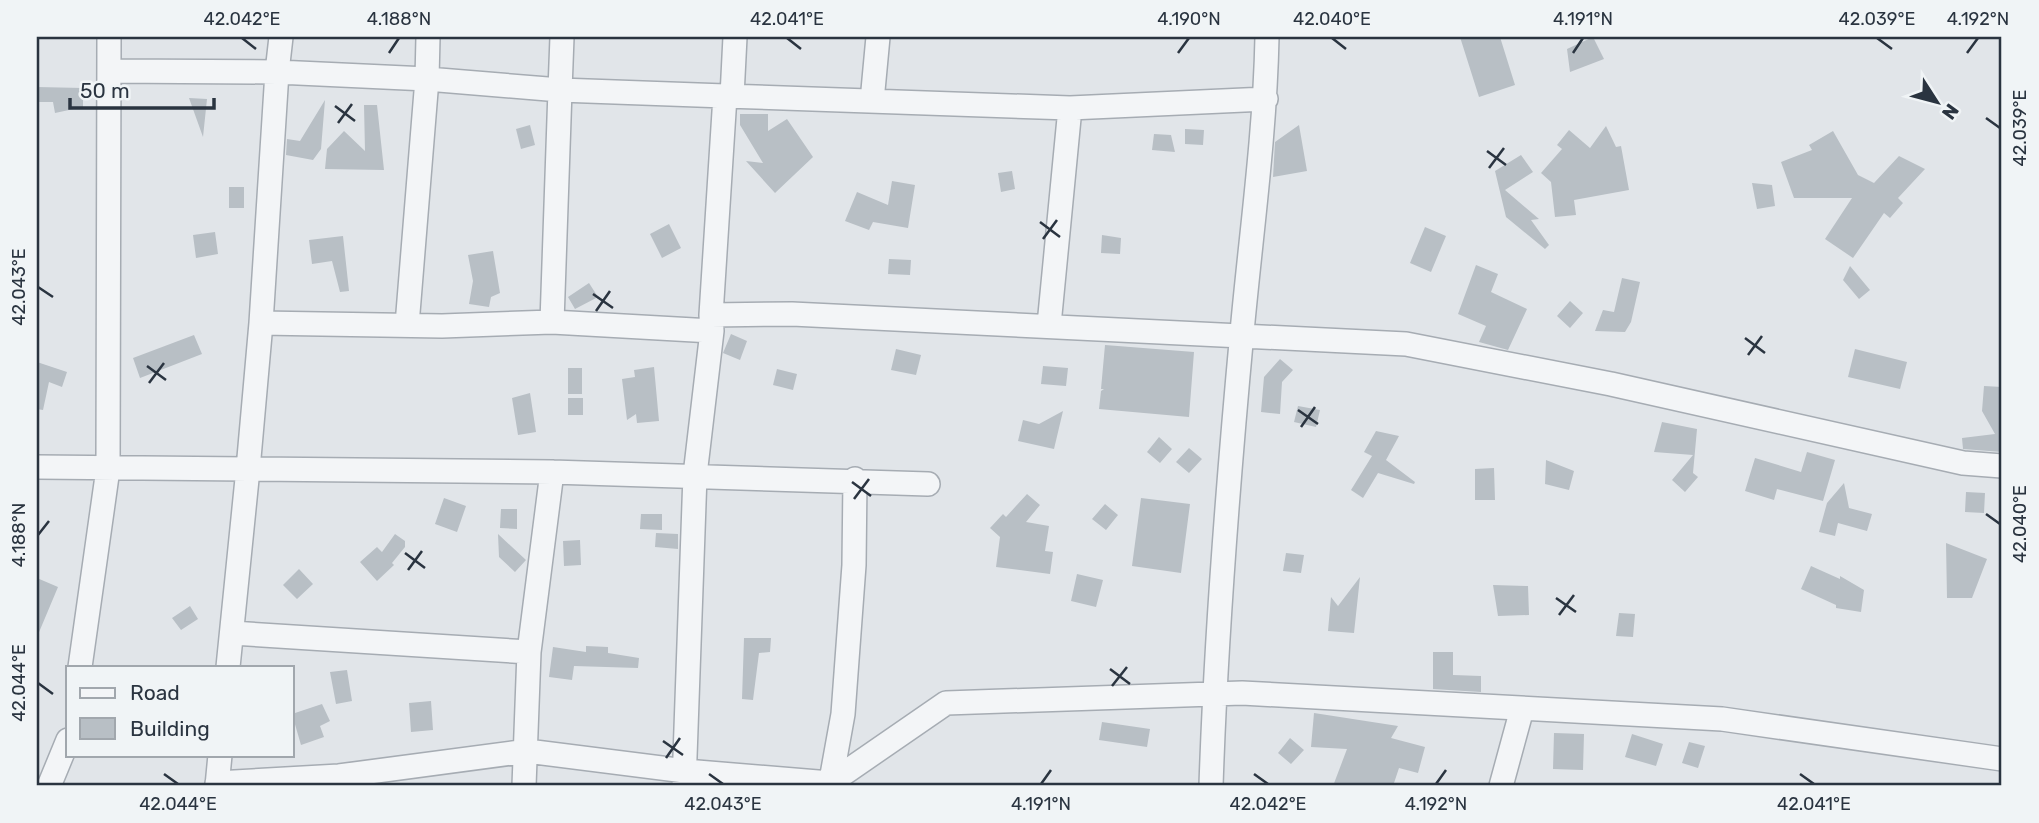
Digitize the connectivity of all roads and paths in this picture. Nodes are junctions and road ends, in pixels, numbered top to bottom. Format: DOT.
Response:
graph roads {
  1 [pos="109,37"];
  2 [pos="281,37"];
  3 [pos="428,37"];
  4 [pos="562,37"];
  5 [pos="735,37"];
  6 [pos="878,37"];
  7 [pos="1266,37"];
  8 [pos="109,71"];
  9 [pos="277,72"];
  10 [pos="427,79"];
  11 [pos="559,90"];
  12 [pos="728,96"];
  13 [pos="1266,99"];
  14 [pos="872,101"];
  15 [pos="1070,108"];
  16 [pos="552,322"];
  17 [pos="261,323"];
  18 [pos="712,323"];
  19 [pos="407,325"];
  20 [pos="1049,325"];
  21 [pos="1241,334"];
  22 [pos="2002,466"];
  23 [pos="37,467"];
  24 [pos="108,469"];
  25 [pos="248,469"];
  26 [pos="552,472"];
  27 [pos="695,475"];
  28 [pos="855,479"];
  29 [pos="928,484"];
  30 [pos="232,633"];
  31 [pos="529,652"];
  32 [pos="80,666"];
  33 [pos="228,666"];
  34 [pos="1214,694"];
  35 [pos="1522,709"];
  36 [pos="66,745"];
  37 [pos="527,751"];
  38 [pos="220,756"];
  39 [pos="2002,759"];
  40 [pos="684,779"];
  41 [pos="217,784"];
  42 [pos="830,785"];
  43 [pos="49,786"];
  44 [pos="524,786"];
  45 [pos="1211,786"];
  46 [pos="1501,786"];
  1 -- 8 [label="street"];
  2 -- 9 [label="street"];
  3 -- 10 [label="street"];
  4 -- 11 [label="street"];
  5 -- 12 [label="street"];
  6 -- 14 [label="street"];
  7 -- 13 [label="street"];
  8 -- 9 [label="street"];
  8 -- 24 [label="street"];
  9 -- 10 [label="street"];
  9 -- 17 [label="street"];
  10 -- 11 [label="street"];
  10 -- 19 [label="street"];
  11 -- 12 [label="street"];
  11 -- 16 [label="street"];
  12 -- 14 [label="street"];
  12 -- 18 [label="street"];
  13 -- 15 [label="street"];
  13 -- 21 [label="street"];
  14 -- 15 [label="street"];
  15 -- 20 [label="street"];
  16 -- 18 [label="street"];
  16 -- 19 [label="street"];
  17 -- 19 [label="street"];
  17 -- 25 [label="street"];
  18 -- 20 [label="street"];
  18 -- 27 [label="street"];
  20 -- 21 [label="street"];
  21 -- 22 [label="street"];
  21 -- 34 [label="street"];
  23 -- 24 [label="street"];
  24 -- 25 [label="street"];
  24 -- 32 [label="street"];
  25 -- 26 [label="street"];
  25 -- 30 [label="street"];
  26 -- 27 [label="street"];
  26 -- 31 [label="street"];
  27 -- 28 [label="street"];
  27 -- 40 [label="street"];
  28 -- 29 [label="street"];
  28 -- 42 [label="street"];
  30 -- 31 [label="street"];
  30 -- 33 [label="street"];
  31 -- 37 [label="street"];
  34 -- 35 [label="street"];
  34 -- 42 [label="street"];
  34 -- 45 [label="street"];
  35 -- 39 [label="street"];
  35 -- 46 [label="street"];
  36 -- 43 [label="street"];
  37 -- 40 [label="street"];
  37 -- 41 [label="street"];
  37 -- 44 [label="street"];
  38 -- 41 [label="street"];
  40 -- 42 [label="street"];
}
